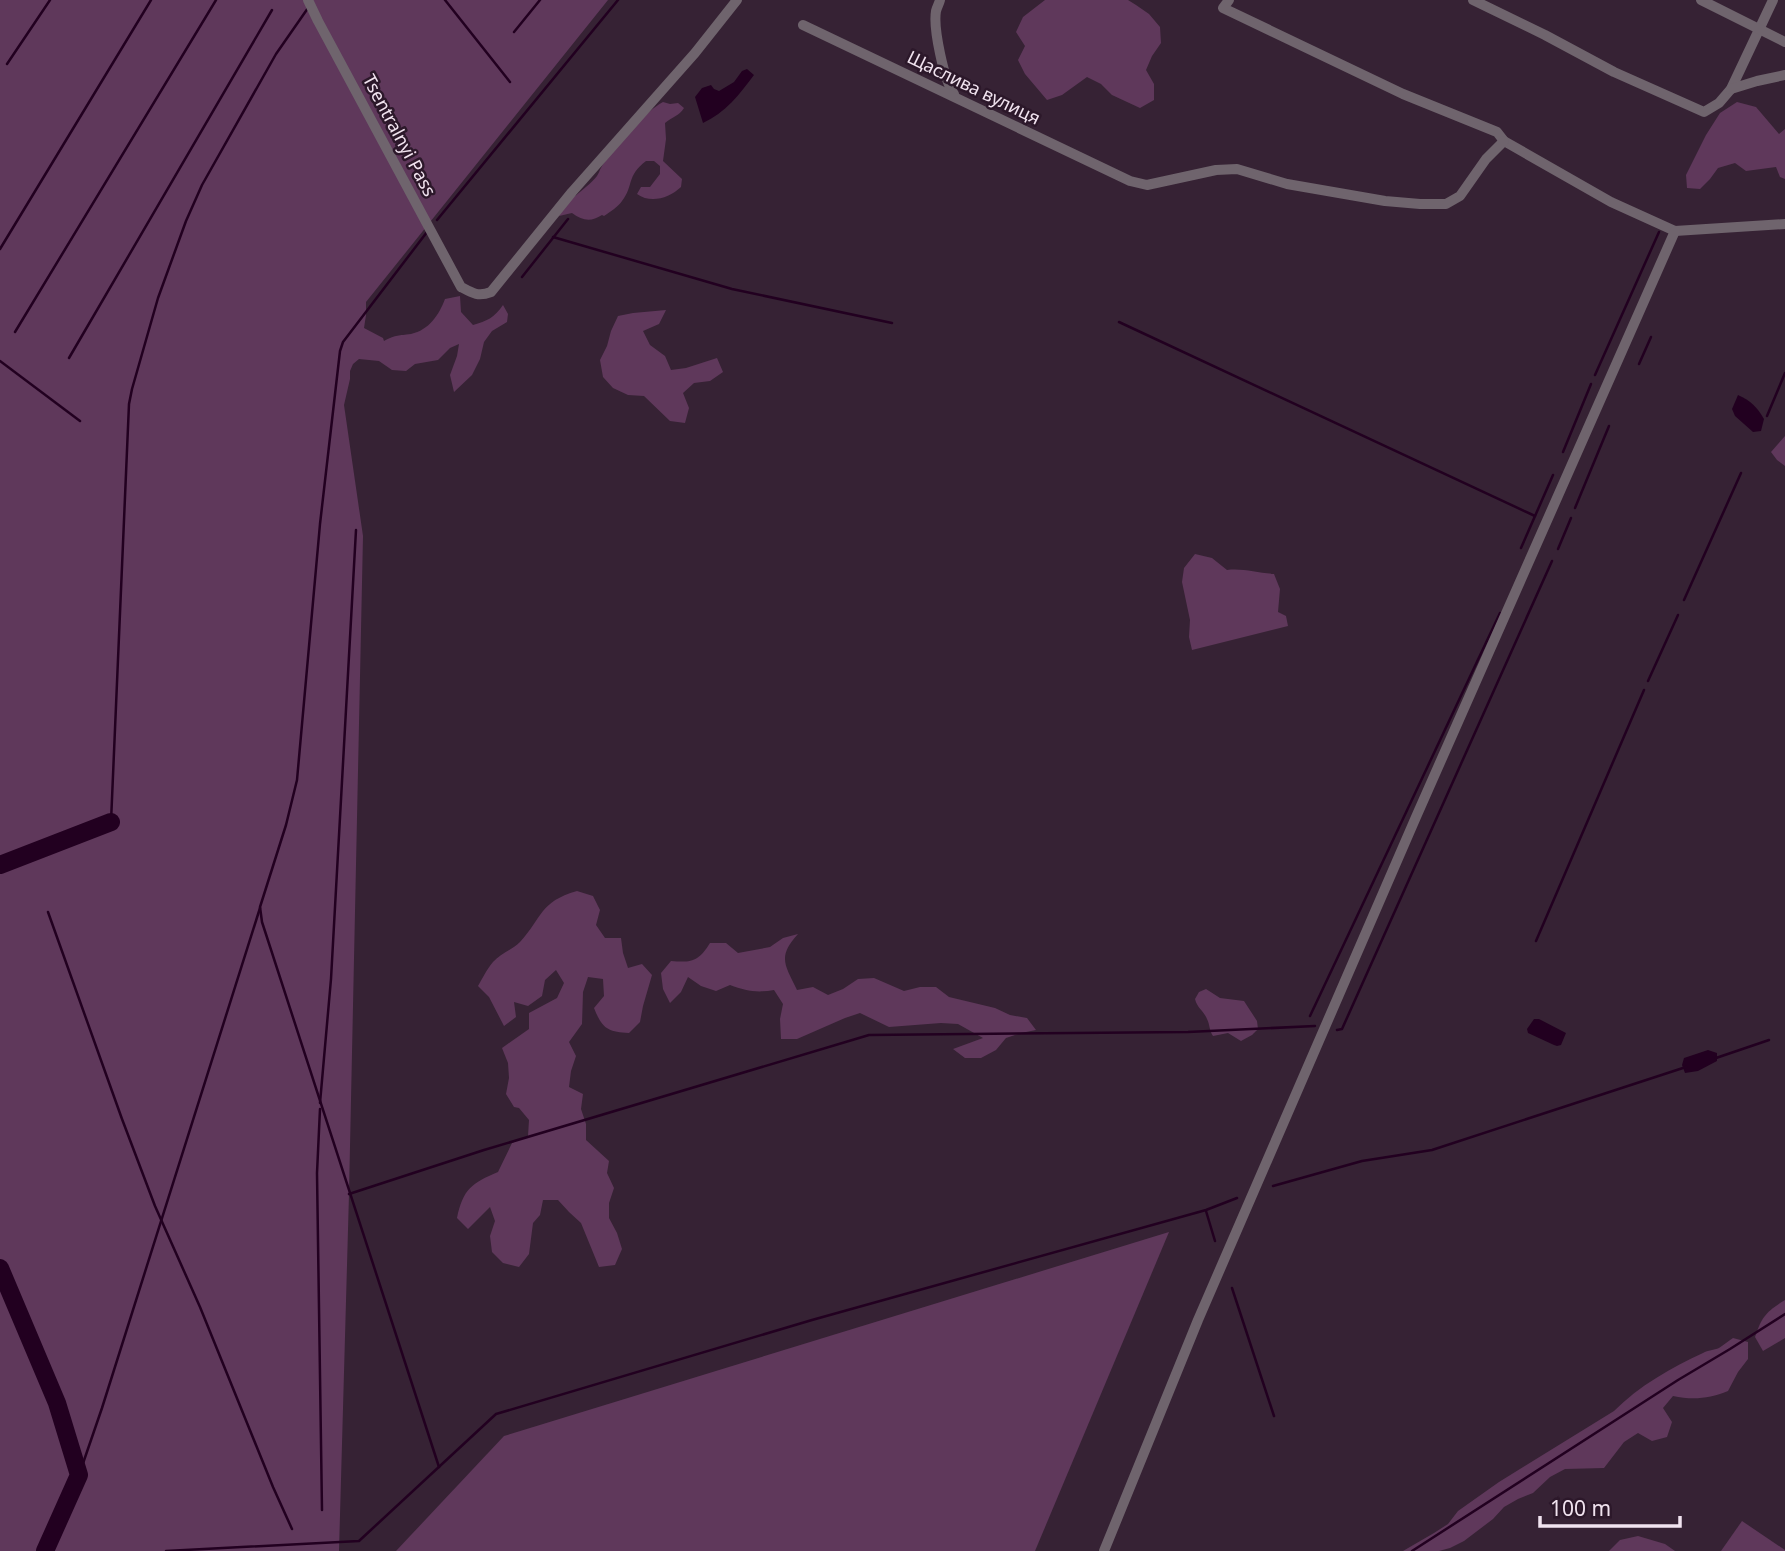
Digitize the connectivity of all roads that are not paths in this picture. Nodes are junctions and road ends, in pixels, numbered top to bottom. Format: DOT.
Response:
graph roads {
  1 [pos="308,0"];
  2 [pos="737,0"];
  3 [pos="940,0"];
  4 [pos="1229,0"];
  5 [pos="1473,0"];
  6 [pos="1701,0"];
  7 [pos="1773,0"];
  8 [pos="803,25"];
  9 [pos="1760,30"];
  10 [pos="1785,42"];
  11 [pos="1785,75"];
  12 [pos="1731,89"];
  13 [pos="957,97"];
  14 [pos="1504,141"];
  15 [pos="1785,224"];
  16 [pos="1675,230"];
  17 [pos="1104,1551"];
  1 -- 2 [label="street, Tsentralnyi Pass"];
  3 -- 13 [label="street"];
  4 -- 14 [label="street"];
  5 -- 12 [label="street"];
  6 -- 9 [label="street"];
  7 -- 9 [label="street"];
  8 -- 13 [label="street, Щаслива вулиця"];
  9 -- 10 [label="street"];
  9 -- 12 [label="street"];
  11 -- 12 [label="street"];
  13 -- 14 [label="street, Щаслива вулиця"];
  14 -- 16 [label="street"];
  15 -- 16 [label="street"];
  16 -- 17 [label="street"];
}
